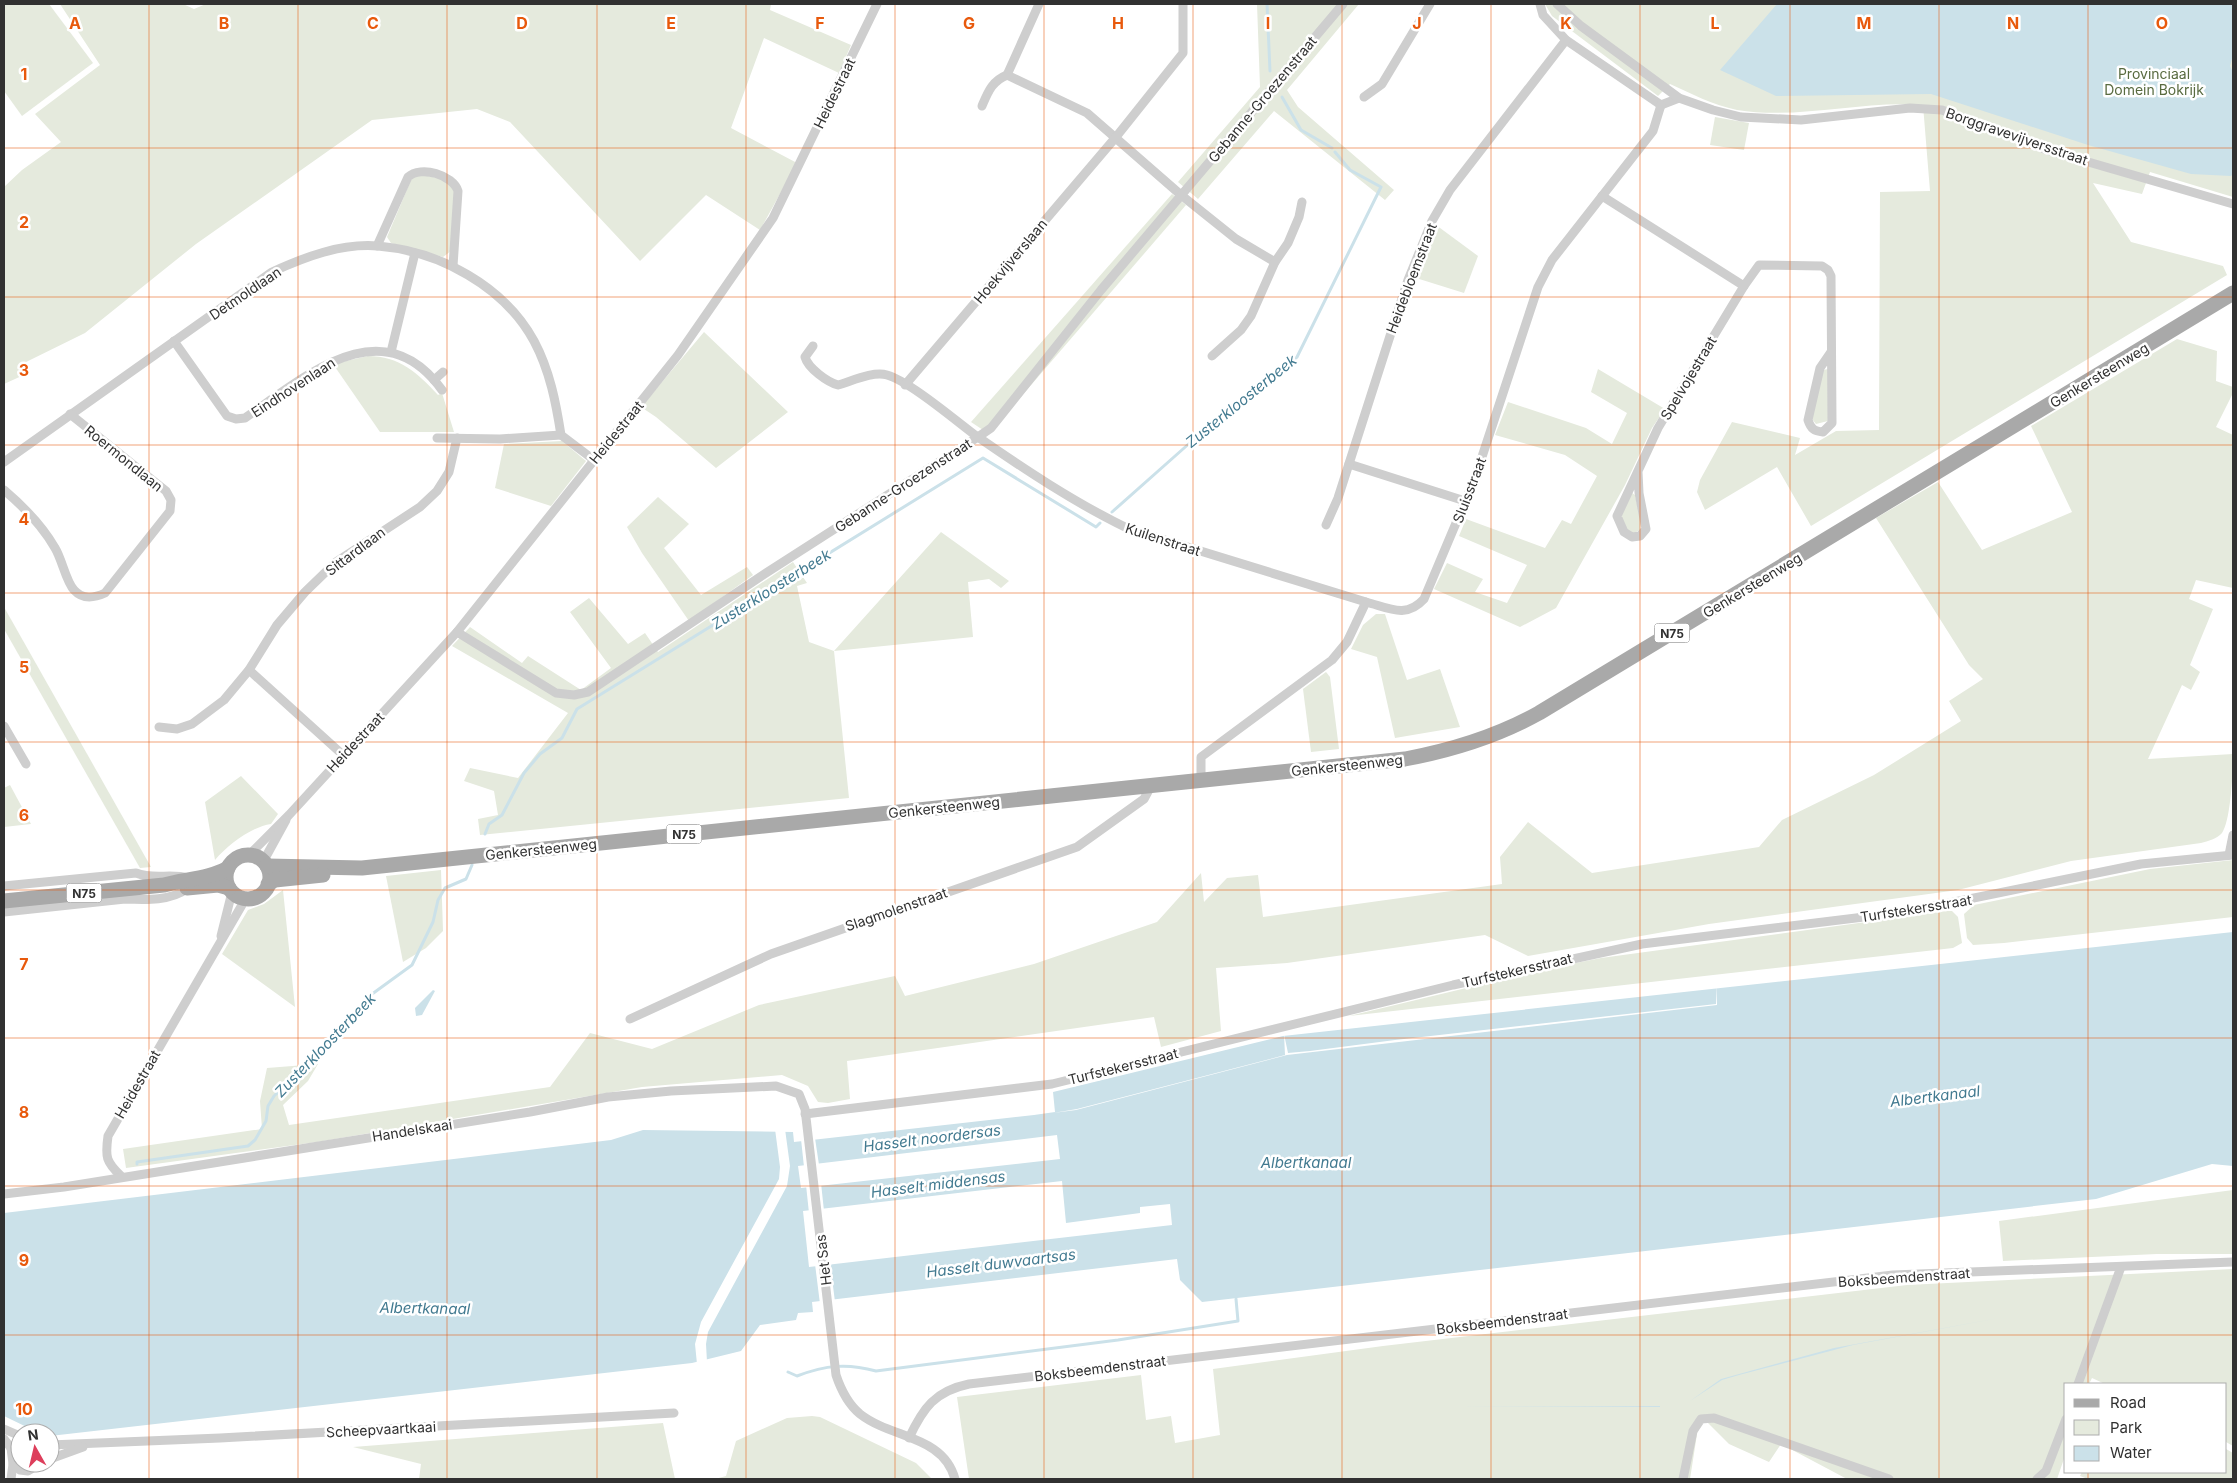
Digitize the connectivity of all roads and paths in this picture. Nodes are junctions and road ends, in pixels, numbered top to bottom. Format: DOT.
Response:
graph roads {
  1 [pos="877,4"];
  2 [pos="1039,4"];
  3 [pos="1183,4"];
  4 [pos="1343,4"];
  5 [pos="1430,4"];
  6 [pos="1540,4"];
  7 [pos="1557,4"];
  8 [pos="1566,40"];
  9 [pos="1007,75"];
  10 [pos="1364,97"];
  11 [pos="1680,98"];
  12 [pos="1661,105"];
  13 [pos="982,106"];
  14 [pos="1116,137"];
  15 [pos="1181,195"];
  16 [pos="1602,196"];
  17 [pos="1302,202"];
  18 [pos="2233,204"];
  19 [pos="377,246"];
  20 [pos="415,253"];
  21 [pos="1275,262"];
  22 [pos="453,266"];
  23 [pos="1744,286"];
  24 [pos="2231,295"];
  25 [pos="174,342"];
  26 [pos="813,346"];
  27 [pos="391,352"];
  28 [pos="1830,352"];
  29 [pos="1212,356"];
  30 [pos="443,372"];
  31 [pos="434,380"];
  32 [pos="905,385"];
  33 [pos="442,390"];
  34 [pos="70,414"];
  35 [pos="562,435"];
  36 [pos="978,437"];
  37 [pos="437,438"];
  38 [pos="458,438"];
  39 [pos="594,460"];
  40 [pos="4,462"];
  41 [pos="1349,464"];
  42 [pos="1638,472"];
  43 [pos="4,490"];
  44 [pos="1465,501"];
  45 [pos="1326,525"];
  46 [pos="1366,602"];
  47 [pos="457,632"];
  48 [pos="249,670"];
  49 [pos="4,726"];
  50 [pos="159,728"];
  51 [pos="342,755"];
  52 [pos="26,764"];
  53 [pos="1202,780"];
  54 [pos="1150,786"];
  55 [pos="289,815"];
  56 [pos="2233,835"];
  57 [pos="2231,855"];
  58 [pos="248,856"];
  59 [pos="265,864"];
  60 [pos="228,868"];
  61 [pos="348,869"];
  62 [pos="188,883"];
  63 [pos="268,884"];
  64 [pos="4,886"];
  65 [pos="236,893"];
  66 [pos="4,901"];
  67 [pos="4,912"];
  68 [pos="220,941"];
  69 [pos="630,1019"];
  70 [pos="805,1114"];
  71 [pos="121,1176"];
  72 [pos="4,1194"];
  73 [pos="2233,1262"];
  74 [pos="2121,1267"];
  75 [pos="2078,1383"];
  76 [pos="674,1413"];
  77 [pos="2064,1424"];
  78 [pos="909,1438"];
  79 [pos="60,1444"];
  80 [pos="88,1445"];
  81 [pos="60,1455"];
  82 [pos="9,1460"];
  83 [pos="11,1479"];
  84 [pos="955,1479"];
  85 [pos="1683,1479"];
  86 [pos="1889,1479"];
  87 [pos="2037,1479"];
  1 -- 39 [label="street, Heidestraat"];
  2 -- 9 [label="street"];
  3 -- 14 [label="street, Hoekvijverslaan"];
  4 -- 15 [label="street, Gebanne-Groezenstraat"];
  5 -- 10 [label="street"];
  6 -- 8 [label="street"];
  7 -- 11 [label="street, Borggravevijversstraat"];
  8 -- 12 [label="street"];
  8 -- 41 [label="street, Heidebloemstraat"];
  9 -- 13 [label="street"];
  9 -- 14 [label="street"];
  11 -- 12 [label="street"];
  11 -- 18 [label="street, Borggravevijversstraat"];
  12 -- 16 [label="street, Sluisstraat"];
  14 -- 15 [label="street"];
  14 -- 32 [label="street, Hoekvijverslaan"];
  15 -- 21 [label="street"];
  15 -- 36 [label="street, Gebanne-Groezenstraat"];
  16 -- 23 [label="street"];
  16 -- 44 [label="street, Sluisstraat"];
  17 -- 21 [label="street"];
  19 -- 20 [label="street, Detmoldlaan"];
  19 -- 22 [label="street"];
  19 -- 25 [label="street, Detmoldlaan"];
  20 -- 22 [label="street, Detmoldlaan"];
  20 -- 27 [label="street"];
  21 -- 29 [label="street"];
  22 -- 35 [label="street, Detmoldlaan"];
  23 -- 28 [label="street, Spelvojestraat"];
  23 -- 42 [label="street, Spelvojestraat"];
  24 -- 53 [label="main road, Genkersteenweg / N75"];
  25 -- 27 [label="street, Eindhovenlaan"];
  25 -- 34 [label="street, Detmoldlaan"];
  26 -- 32 [label="street"];
  27 -- 31 [label="street, Eindhovenlaan"];
  28 -- 28 [label="street, Spelvojestraat"];
  30 -- 31 [label="street"];
  31 -- 33 [label="street, Eindhovenlaan"];
  32 -- 36 [label="street"];
  34 -- 40 [label="street, Detmoldlaan"];
  34 -- 43 [label="street, Roermondlaan"];
  35 -- 38 [label="street"];
  35 -- 39 [label="street"];
  36 -- 46 [label="street, Kuilenstraat"];
  36 -- 47 [label="street, Gebanne-Groezenstraat"];
  37 -- 38 [label="street"];
  38 -- 48 [label="street, Sittardlaan"];
  39 -- 47 [label="street, Heidestraat"];
  41 -- 44 [label="street"];
  41 -- 45 [label="street, Heidebloemstraat"];
  42 -- 42 [label="street, Spelvojestraat"];
  44 -- 46 [label="street, Sluisstraat"];
  46 -- 53 [label="street"];
  47 -- 51 [label="street, Heidestraat"];
  48 -- 50 [label="street, Sittardlaan"];
  48 -- 51 [label="street"];
  49 -- 52 [label="street"];
  51 -- 55 [label="street, Heidestraat"];
  53 -- 54 [label="main road, Genkersteenweg / N75"];
  54 -- 61 [label="main road, Genkersteenweg / N75"];
  54 -- 69 [label="street, Slagmolenstraat"];
  55 -- 58 [label="street, Heidestraat"];
  55 -- 59 [label="street, Heidestraat"];
  56 -- 57 [label="street"];
  57 -- 70 [label="street, Turfstekersstraat"];
  58 -- 59 [label="main road, Genkersteenweg / N75"];
  58 -- 60 [label="main road, N75"];
  59 -- 61 [label="main road, Genkersteenweg / N75"];
  59 -- 63 [label="main road"];
  60 -- 62 [label="main road, N75"];
  60 -- 65 [label="main road"];
  61 -- 63 [label="main road, Genkersteenweg / N75"];
  62 -- 64 [label="street"];
  62 -- 65 [label="main road, N75"];
  62 -- 66 [label="main road, N75"];
  62 -- 67 [label="street"];
  63 -- 65 [label="main road, Genkersteenweg / N75"];
  65 -- 68 [label="street, Heidestraat"];
  65 -- 68 [label="street, Heidestraat"];
  68 -- 71 [label="street, Heidestraat"];
  70 -- 71 [label="street, Handelskaai"];
  70 -- 78 [label="street, Het Sas"];
  71 -- 72 [label="street, Handelskaai"];
  73 -- 74 [label="street, Boksbeemdenstraat"];
  74 -- 75 [label="street"];
  74 -- 78 [label="street, Boksbeemdenstraat"];
  76 -- 80 [label="street, Scheepvaartkaai"];
  77 -- 87 [label="street"];
  78 -- 84 [label="street"];
  79 -- 80 [label="street, Scheepvaartkaai"];
  80 -- 81 [label="street, Scheepvaartkaai"];
  82 -- 83 [label="street"];
  85 -- 86 [label="street"];
}
